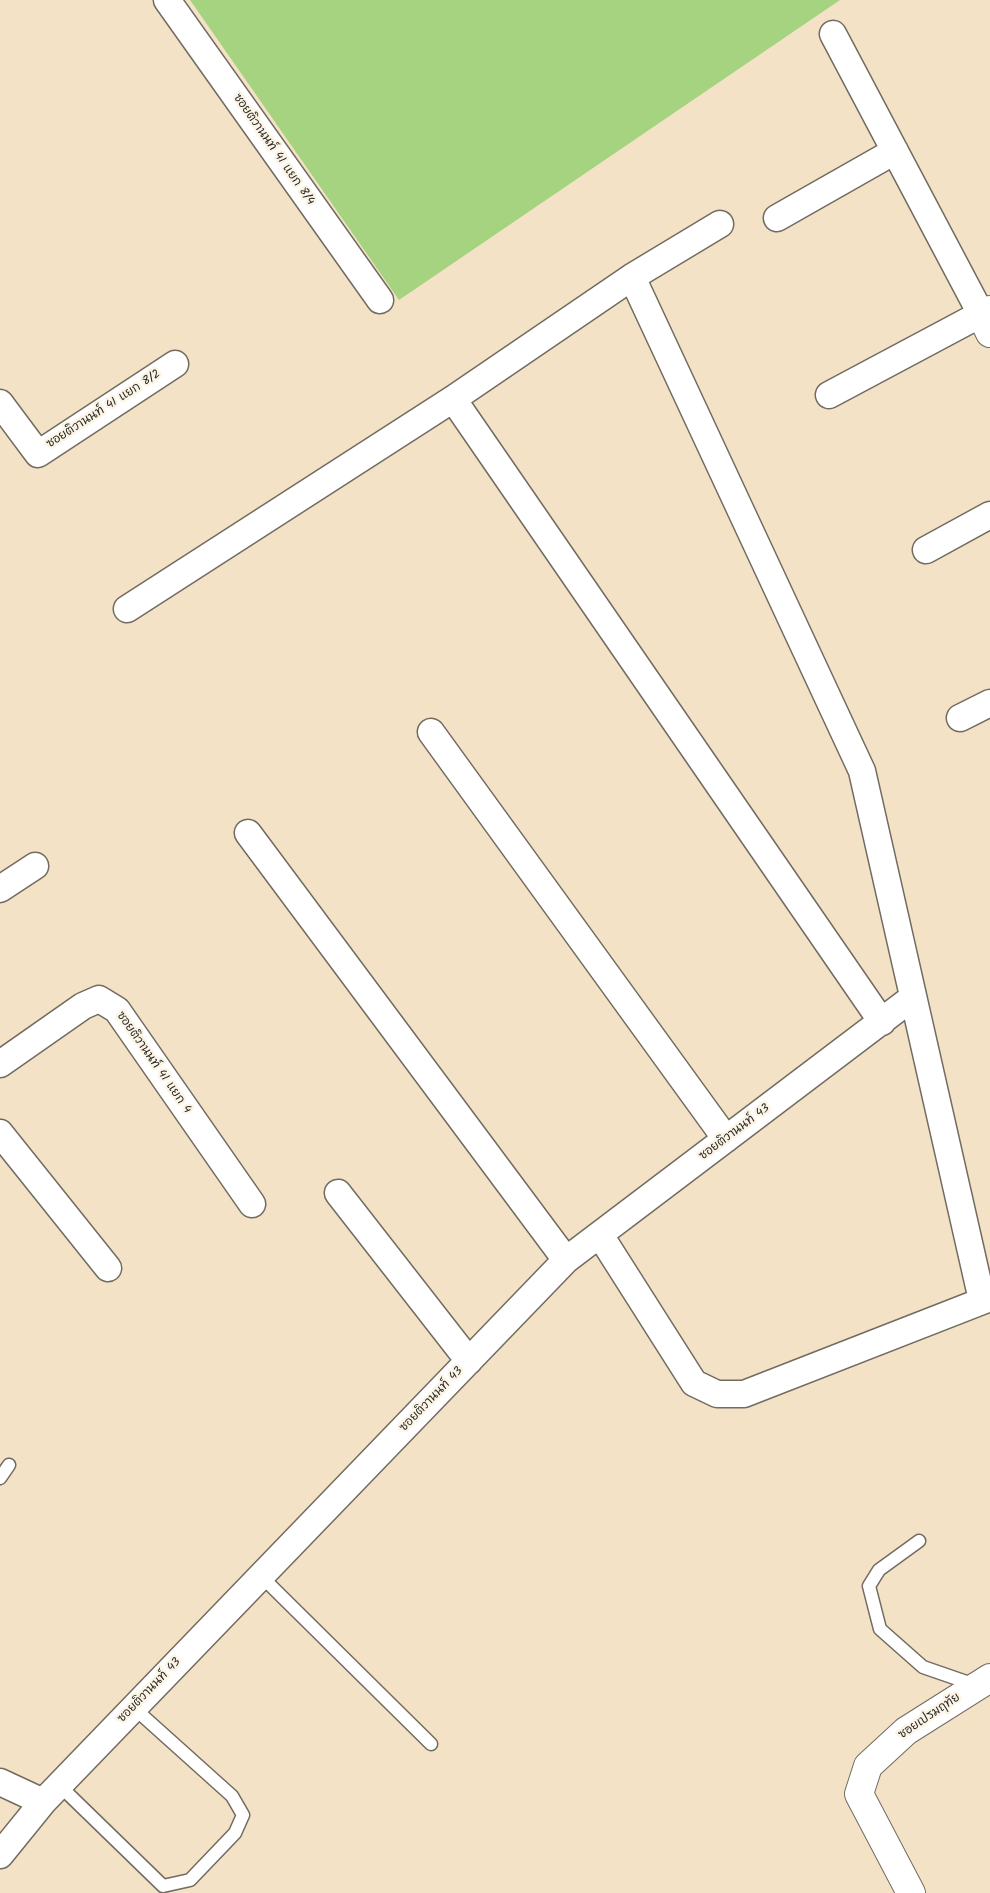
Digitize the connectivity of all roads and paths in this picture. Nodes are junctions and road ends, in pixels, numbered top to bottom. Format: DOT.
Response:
graph roads {
  1 [pos="167,0"];
  2 [pos="834,34"];
  3 [pos="895,151"];
  4 [pos="777,218"];
  5 [pos="720,224"];
  6 [pos="632,277"];
  7 [pos="380,300"];
  8 [pos="987,319"];
  9 [pos="174,364"];
  10 [pos="828,395"];
  11 [pos="453,399"];
  12 [pos="0,403"];
  13 [pos="990,515"];
  14 [pos="926,550"];
  15 [pos="127,609"];
  16 [pos="990,703"];
  17 [pos="960,718"];
  18 [pos="431,732"];
  19 [pos="248,833"];
  20 [pos="35,866"];
  21 [pos="0,890"];
  22 [pos="912,998"];
  23 [pos="882,1022"];
  24 [pos="0,1064"];
  25 [pos="0,1133"];
  26 [pos="726,1139"];
  27 [pos="338,1193"];
  28 [pos="252,1204"];
  29 [pos="600,1234"];
  30 [pos="566,1260"];
  31 [pos="108,1268"];
  32 [pos="986,1299"];
  33 [pos="469,1361"];
  34 [pos="9,1465"];
  35 [pos="0,1478"];
  36 [pos="919,1541"];
  37 [pos="261,1576"];
  38 [pos="984,1682"];
  39 [pos="134,1708"];
  40 [pos="431,1744"];
  41 [pos="0,1782"];
  42 [pos="51,1793"];
  43 [pos="0,1855"];
  44 [pos="911,1893"];
  1 -- 7 [label="street, ซอยติวานนท์ 41 แยก 8/4"];
  2 -- 3 [label="street"];
  3 -- 4 [label="street"];
  3 -- 8 [label="street"];
  5 -- 6 [label="street"];
  6 -- 11 [label="street"];
  6 -- 22 [label="street"];
  8 -- 10 [label="street"];
  9 -- 12 [label="street, ซอยติวานนท์ 41 แยก 8/2"];
  11 -- 15 [label="street"];
  11 -- 23 [label="street"];
  13 -- 14 [label="street"];
  16 -- 17 [label="street"];
  18 -- 26 [label="street"];
  19 -- 30 [label="street"];
  20 -- 21 [label="street"];
  22 -- 23 [label="street, ซอยติวานนท์ 43"];
  22 -- 32 [label="street"];
  23 -- 26 [label="street, ซอยติวานนท์ 43"];
  24 -- 28 [label="street, ซอยติวานนท์ 41 แยก 4"];
  25 -- 31 [label="street"];
  26 -- 29 [label="street, ซอยติวานนท์ 43"];
  27 -- 33 [label="street"];
  29 -- 30 [label="street, ซอยติวานนท์ 43"];
  29 -- 32 [label="street"];
  30 -- 33 [label="street, ซอยติวานนท์ 43"];
  33 -- 37 [label="street, ซอยติวานนท์ 43"];
  34 -- 35 [label="lane"];
  36 -- 38 [label="lane"];
  37 -- 39 [label="street, ซอยติวานนท์ 43"];
  37 -- 40 [label="lane"];
  38 -- 44 [label="street, ซอยเปรมฤทัย"];
  39 -- 42 [label="street, ซอยติวานนท์ 43"];
  39 -- 42 [label="lane"];
  41 -- 42 [label="street"];
  42 -- 43 [label="street, ซอยติวานนท์ 43"];
}
